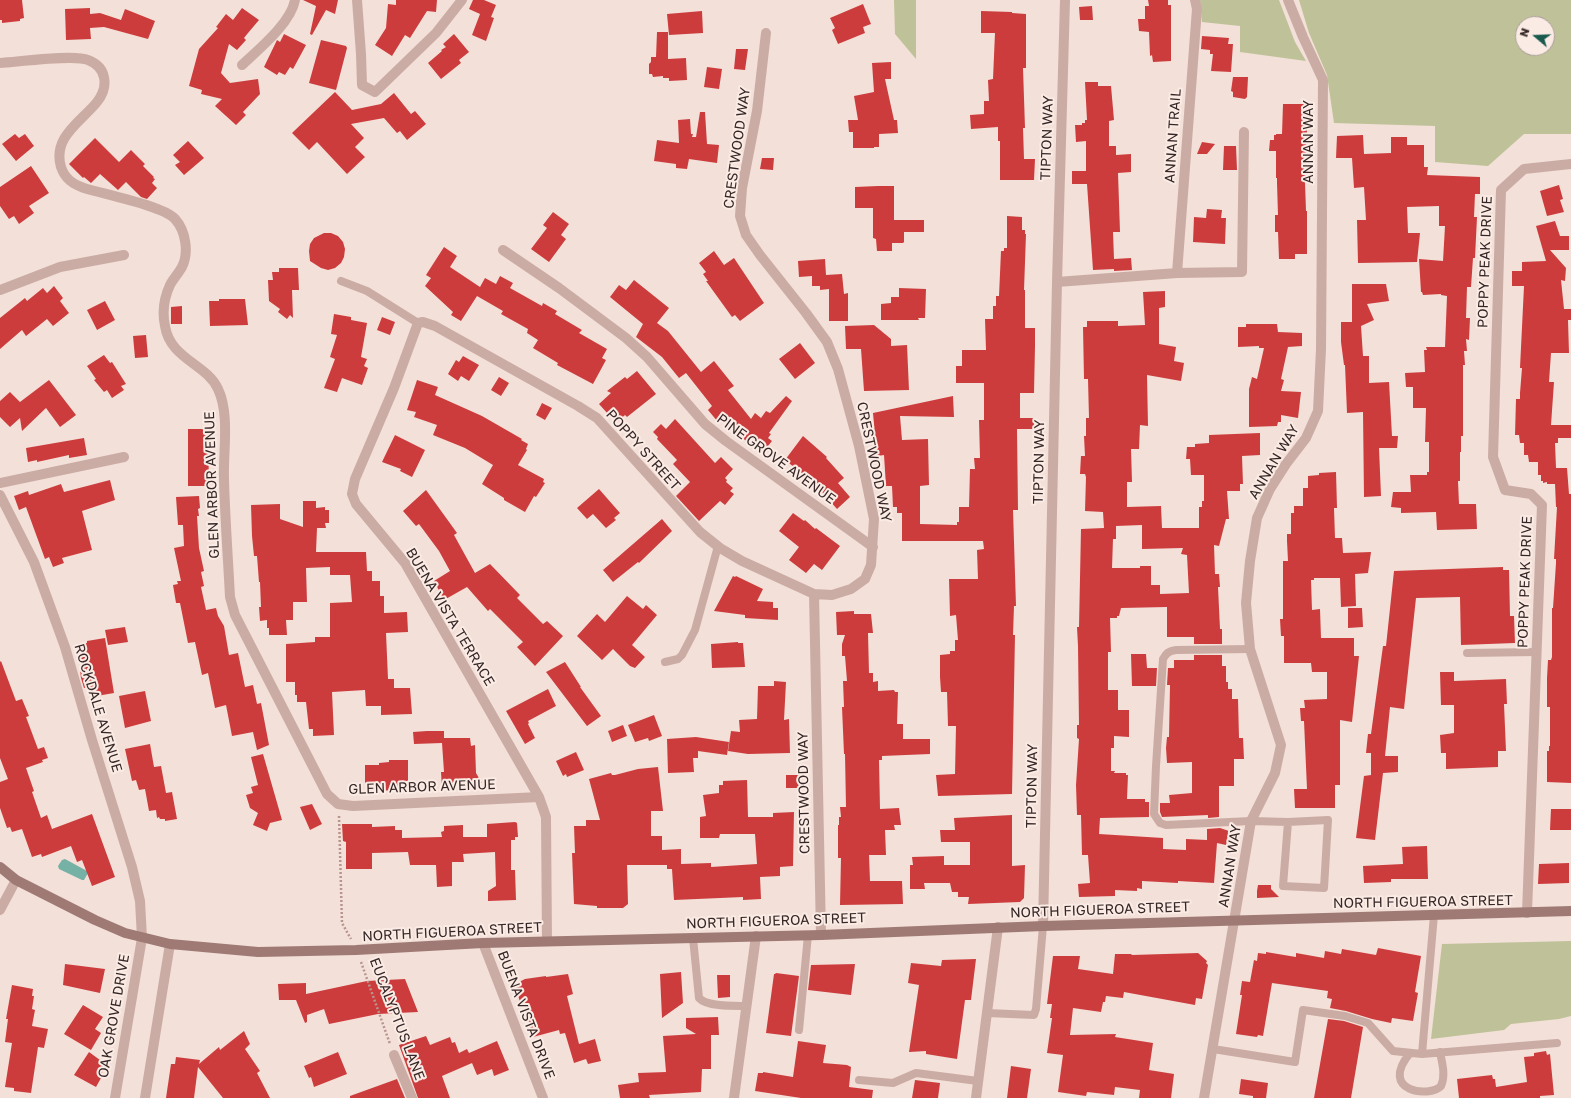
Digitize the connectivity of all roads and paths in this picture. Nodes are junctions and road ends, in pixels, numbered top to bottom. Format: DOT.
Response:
graph roads {
  1 [pos="295,0"];
  2 [pos="356,0"];
  3 [pos="462,0"];
  4 [pos="1065,0"];
  5 [pos="1196,0"];
  6 [pos="1288,0"];
  7 [pos="766,33"];
  8 [pos="0,63"];
  9 [pos="242,65"];
  10 [pos="1244,132"];
  11 [pos="1571,164"];
  12 [pos="503,250"];
  13 [pos="124,255"];
  14 [pos="1178,274"];
  15 [pos="341,281"];
  16 [pos="1057,282"];
  17 [pos="0,290"];
  18 [pos="420,322"];
  19 [pos="124,457"];
  20 [pos="0,483"];
  21 [pos="0,494"];
  22 [pos="718,546"];
  23 [pos="873,547"];
  24 [pos="814,594"];
  25 [pos="1250,649"];
  26 [pos="1536,652"];
  27 [pos="1467,653"];
  28 [pos="665,662"];
  29 [pos="540,797"];
  30 [pos="338,804"];
  31 [pos="1251,822"];
  32 [pos="1288,822"];
  33 [pos="0,867"];
  34 [pos="16,880"];
  35 [pos="0,910"];
  36 [pos="1571,911"];
  37 [pos="1527,913"];
  38 [pos="1434,916"];
  39 [pos="1235,921"];
  40 [pos="1043,926"];
  41 [pos="998,927"];
  42 [pos="808,935"];
  43 [pos="821,935"];
  44 [pos="756,936"];
  45 [pos="142,938"];
  46 [pos="693,938"];
  47 [pos="547,941"];
  48 [pos="483,943"];
  49 [pos="170,944"];
  50 [pos="356,950"];
  51 [pos="747,1006"];
  52 [pos="987,1013"];
  53 [pos="799,1030"];
  54 [pos="1557,1043"];
  55 [pos="1213,1049"];
  56 [pos="1440,1052"];
  57 [pos="1410,1053"];
  58 [pos="1422,1054"];
  59 [pos="394,1055"];
  60 [pos="859,1080"];
  61 [pos="978,1081"];
  62 [pos="115,1098"];
  63 [pos="145,1098"];
  64 [pos="412,1098"];
  65 [pos="543,1098"];
  66 [pos="734,1098"];
  67 [pos="976,1098"];
  68 [pos="1204,1098"];
  1 -- 9 [label="street"];
  2 -- 3 [label="street"];
  4 -- 16 [label="street, TIPTON WAY"];
  5 -- 14 [label="street, ANNAN TRAIL"];
  6 -- 25 [label="street, ANNAN WAY"];
  7 -- 23 [label="street, CRESTWOOD WAY"];
  8 -- 30 [label="street, GLEN ARBOR AVENUE"];
  10 -- 14 [label="street"];
  11 -- 26 [label="street, POPPY PEAK DRIVE"];
  12 -- 23 [label="street, PINE GROVE AVENUE"];
  13 -- 17 [label="street"];
  14 -- 16 [label="street"];
  15 -- 18 [label="lane"];
  16 -- 40 [label="street, TIPTON WAY"];
  18 -- 22 [label="street, POPPY STREET"];
  18 -- 29 [label="street, BUENA VISTA TERRACE"];
  19 -- 20 [label="street"];
  21 -- 45 [label="street, ROCKDALE AVENUE"];
  22 -- 24 [label="street, POPPY STREET"];
  22 -- 28 [label="lane"];
  23 -- 24 [label="street, CRESTWOOD WAY"];
  24 -- 43 [label="street, CRESTWOOD WAY"];
  25 -- 31 [label="street, ANNAN WAY"];
  25 -- 31 [label="lane"];
  26 -- 27 [label="lane"];
  26 -- 37 [label="street, POPPY PEAK DRIVE"];
  29 -- 30 [label="street, GLEN ARBOR AVENUE"];
  29 -- 47 [label="street, BUENA VISTA TERRACE"];
  30 -- 50 [label="path, EUCALYPTUS LANE"];
  31 -- 32 [label="lane"];
  31 -- 39 [label="street, ANNAN WAY"];
  32 -- 32 [label="lane"];
  33 -- 34 [label="main road, NORTH FIGUEROA STREET"];
  34 -- 35 [label="street"];
  34 -- 45 [label="main road, NORTH FIGUEROA STREET"];
  36 -- 37 [label="main road, NORTH FIGUEROA STREET"];
  37 -- 38 [label="main road, NORTH FIGUEROA STREET"];
  38 -- 39 [label="main road, NORTH FIGUEROA STREET"];
  38 -- 58 [label="lane"];
  39 -- 40 [label="main road, NORTH FIGUEROA STREET"];
  39 -- 55 [label="street, ANNAN WAY"];
  40 -- 41 [label="main road, NORTH FIGUEROA STREET"];
  40 -- 52 [label="lane"];
  41 -- 43 [label="main road, NORTH FIGUEROA STREET"];
  41 -- 52 [label="street"];
  42 -- 43 [label="main road, NORTH FIGUEROA STREET"];
  42 -- 44 [label="main road, NORTH FIGUEROA STREET"];
  42 -- 53 [label="lane"];
  44 -- 46 [label="main road, NORTH FIGUEROA STREET"];
  44 -- 51 [label="street"];
  45 -- 49 [label="main road, NORTH FIGUEROA STREET"];
  45 -- 62 [label="street, OAK GROVE DRIVE"];
  46 -- 47 [label="main road, NORTH FIGUEROA STREET"];
  46 -- 51 [label="lane"];
  47 -- 48 [label="main road, NORTH FIGUEROA STREET"];
  48 -- 50 [label="main road, NORTH FIGUEROA STREET"];
  48 -- 65 [label="street, BUENA VISTA DRIVE"];
  49 -- 50 [label="main road, NORTH FIGUEROA STREET"];
  49 -- 63 [label="street"];
  50 -- 59 [label="path, EUCALYPTUS LANE"];
  51 -- 66 [label="street"];
  52 -- 61 [label="street"];
  54 -- 56 [label="lane"];
  55 -- 57 [label="lane"];
  55 -- 68 [label="street, ANNAN WAY"];
  56 -- 57 [label="lane"];
  56 -- 58 [label="lane"];
  57 -- 58 [label="lane"];
  59 -- 64 [label="street, EUCALYPTUS LANE"];
  60 -- 61 [label="lane"];
  61 -- 67 [label="street"];
}
